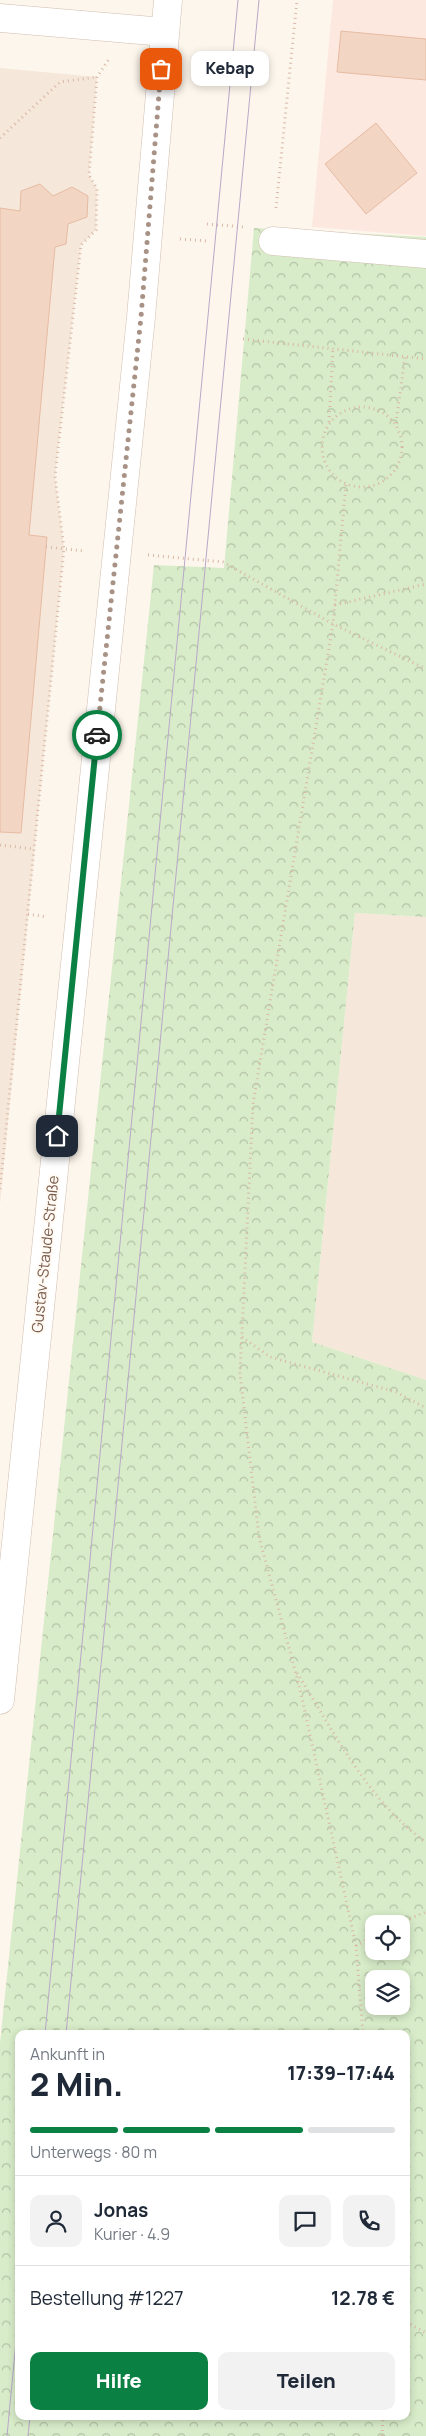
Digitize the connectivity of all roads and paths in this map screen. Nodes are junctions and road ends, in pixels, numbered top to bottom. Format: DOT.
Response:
graph roads {
  1 [pos="168,0"];
  2 [pos="297,0"];
  3 [pos="0,18"];
  4 [pos="115,27"];
  5 [pos="164,32"];
  6 [pos="97,77"];
  7 [pos="0,138"];
  8 [pos="207,224"];
  9 [pos="273,241"];
  10 [pos="426,254"];
  11 [pos="244,339"];
  12 [pos="333,349"];
  13 [pos="405,357"];
  14 [pos="426,358"];
  15 [pos="329,423"];
  16 [pos="396,424"];
  17 [pos="346,485"];
  18 [pos="46,547"];
  19 [pos="64,549"];
  20 [pos="178,559"];
  21 [pos="426,584"];
  22 [pos="335,605"];
  23 [pos="333,624"];
  24 [pos="426,669"];
  25 [pos="0,845"];
  26 [pos="34,849"];
  27 [pos="0,1189"];
  28 [pos="242,1337"];
  29 [pos="426,1408"];
  30 [pos="294,1668"];
  31 [pos="0,1700"];
  32 [pos="426,1842"];
  33 [pos="426,1912"];
  34 [pos="410,1918"];
  35 [pos="365,1941"];
  36 [pos="356,1946"];
  37 [pos="363,2030"];
  38 [pos="410,2324"];
  39 [pos="426,2333"];
  40 [pos="383,2420"];
  41 [pos="382,2436"];
  1 -- 5 [label="street, Gustav-Staude-Straße"];
  2 -- 9 [label="path"];
  3 -- 4 [label="street"];
  4 -- 5 [label="street"];
  4 -- 6 [label="path"];
  5 -- 31 [label="street, Gustav-Staude-Straße"];
  6 -- 7 [label="path"];
  6 -- 19 [label="path"];
  8 -- 9 [label="path"];
  9 -- 10 [label="street"];
  11 -- 12 [label="path"];
  12 -- 13 [label="path"];
  12 -- 15 [label="path"];
  13 -- 14 [label="path"];
  13 -- 16 [label="path"];
  15 -- 16 [label="path"];
  15 -- 17 [label="path"];
  16 -- 17 [label="path"];
  17 -- 22 [label="path"];
  18 -- 19 [label="path"];
  19 -- 26 [label="path"];
  20 -- 23 [label="path"];
  21 -- 22 [label="path"];
  22 -- 23 [label="path"];
  23 -- 24 [label="path"];
  23 -- 28 [label="path"];
  25 -- 26 [label="path"];
  26 -- 27 [label="path"];
  28 -- 29 [label="path"];
  28 -- 30 [label="path"];
  30 -- 32 [label="path"];
  30 -- 36 [label="path"];
  33 -- 34 [label="path"];
  35 -- 36 [label="path"];
  36 -- 37 [label="path"];
  38 -- 39 [label="path"];
  40 -- 41 [label="path"];
}
